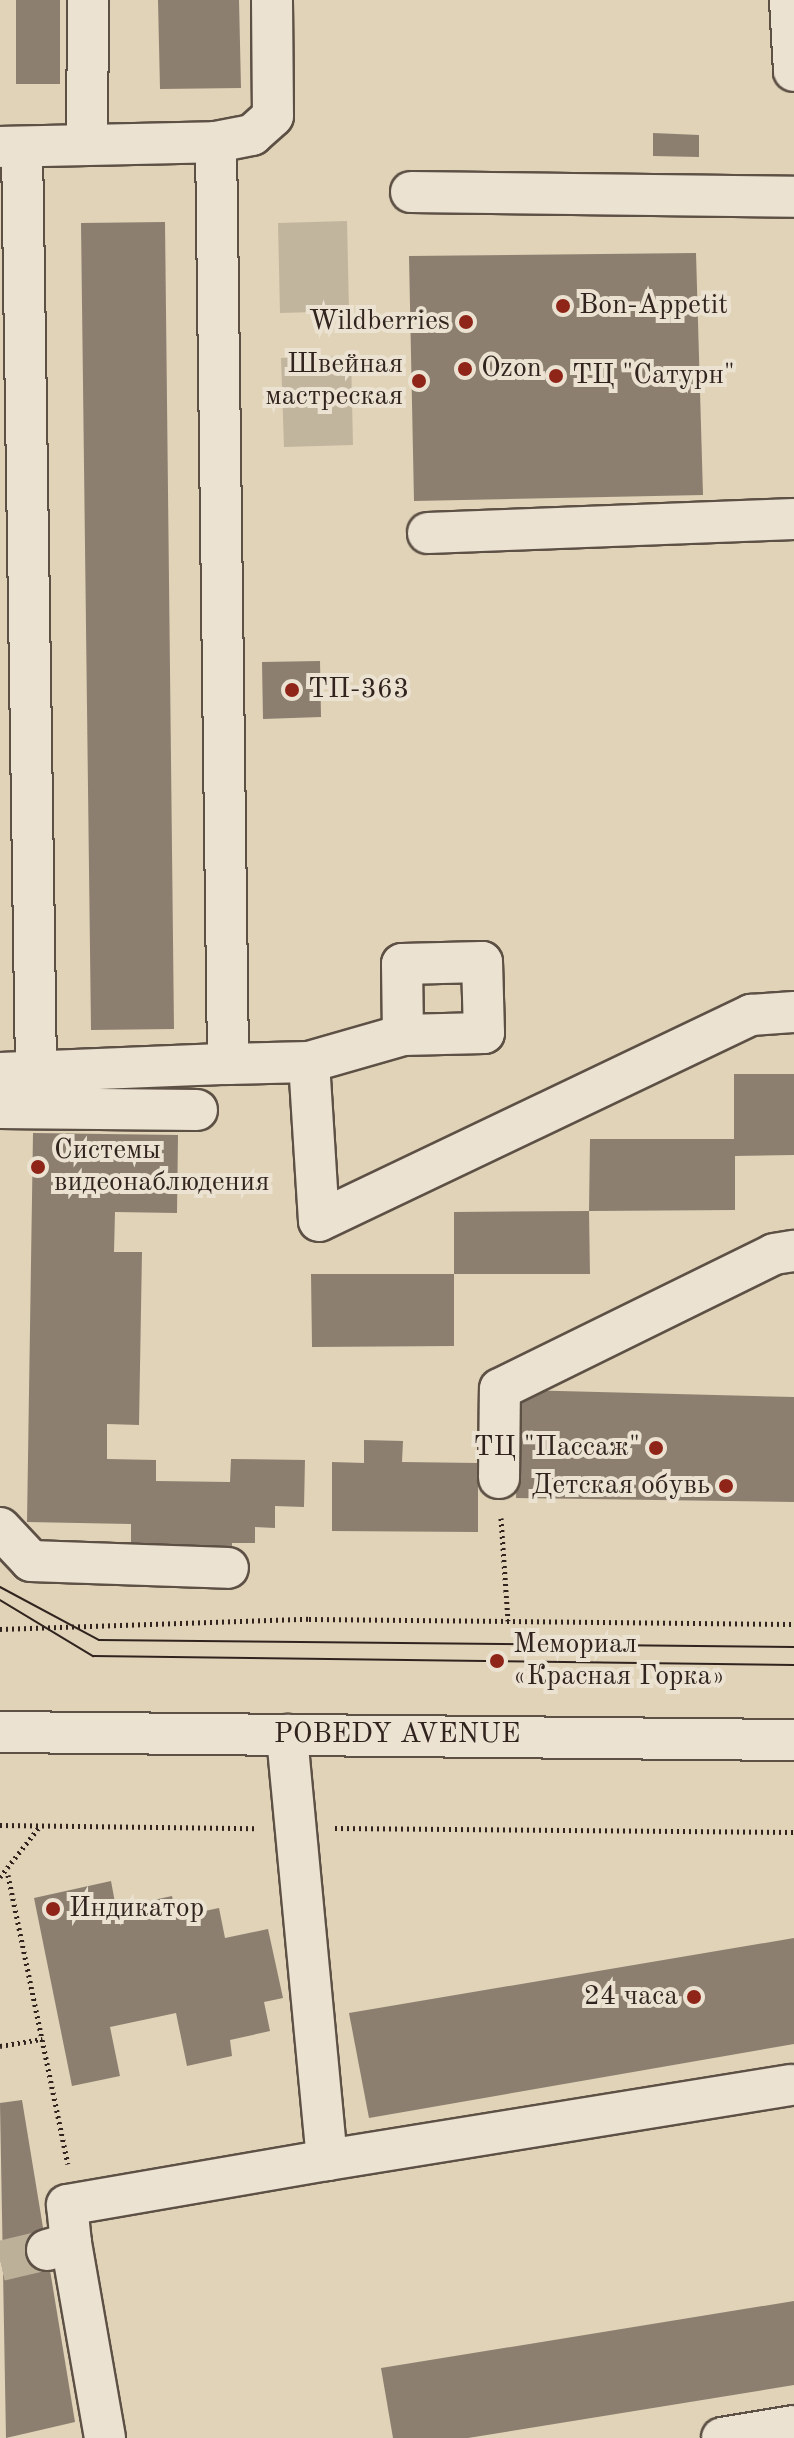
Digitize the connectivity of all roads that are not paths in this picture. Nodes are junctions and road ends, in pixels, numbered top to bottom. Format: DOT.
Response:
graph roads {
  1 [pos="88,0"];
  2 [pos="272,0"];
  3 [pos="790,0"];
  4 [pos="794,71"];
  5 [pos="216,142"];
  6 [pos="87,145"];
  7 [pos="11,147"];
  8 [pos="411,192"];
  9 [pos="794,197"];
  10 [pos="794,519"];
  11 [pos="428,533"];
  12 [pos="794,1012"];
  13 [pos="403,1035"];
  14 [pos="309,1062"];
  15 [pos="228,1064"];
  16 [pos="18,1072"];
  17 [pos="0,1108"];
  18 [pos="197,1110"];
  19 [pos="794,1251"];
  20 [pos="499,1478"];
  21 [pos="0,1528"];
  22 [pos="228,1568"];
  23 [pos="0,1732"];
  24 [pos="287,1735"];
  25 [pos="794,1740"];
  26 [pos="791,2085"];
  27 [pos="327,2160"];
  28 [pos="794,2426"];
  29 [pos="105,2438"];
  30 [pos="722,2438"];
  1 -- 6 [label="street"];
  2 -- 5 [label="street"];
  3 -- 4 [label="street"];
  5 -- 6 [label="street"];
  5 -- 15 [label="street"];
  6 -- 7 [label="street"];
  7 -- 16 [label="street"];
  8 -- 9 [label="street"];
  10 -- 11 [label="street"];
  12 -- 14 [label="street"];
  13 -- 14 [label="street"];
  14 -- 15 [label="street"];
  15 -- 16 [label="street"];
  17 -- 18 [label="street"];
  19 -- 20 [label="street"];
  21 -- 22 [label="street"];
  23 -- 24 [label="street, POBEDY AVENUE"];
  24 -- 25 [label="street, POBEDY AVENUE"];
  24 -- 27 [label="street"];
  26 -- 27 [label="street"];
  27 -- 29 [label="street"];
  28 -- 30 [label="street"];
}
